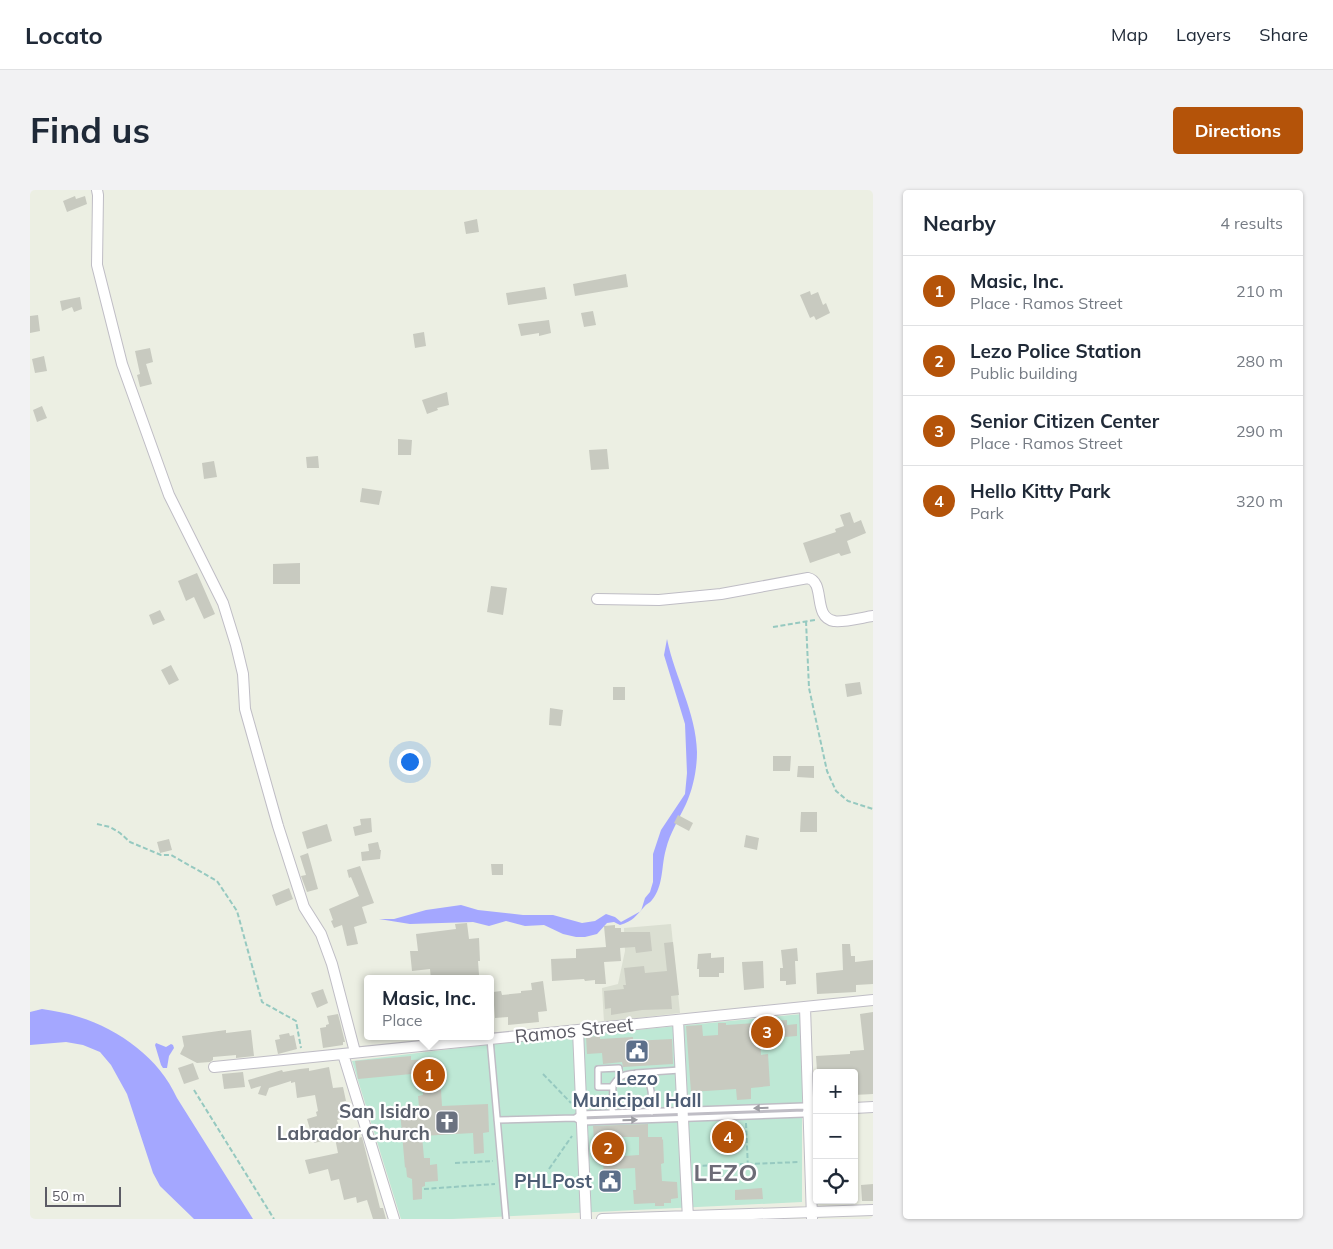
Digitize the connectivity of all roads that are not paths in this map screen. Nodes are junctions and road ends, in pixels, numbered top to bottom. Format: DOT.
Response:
graph roads {
  1 [pos="97,190"];
  2 [pos="597,599"];
  3 [pos="873,616"];
  4 [pos="873,1000"];
  5 [pos="805,1007"];
  6 [pos="678,1020"];
  7 [pos="578,1030"];
  8 [pos="494,1039"];
  9 [pos="452,1040"];
  10 [pos="490,1040"];
  11 [pos="355,1052"];
  12 [pos="343,1054"];
  13 [pos="214,1066"];
  14 [pos="680,1070"];
  15 [pos="634,1073"];
  16 [pos="620,1077"];
  17 [pos="613,1087"];
  18 [pos="873,1107"];
  19 [pos="858,1108"];
  20 [pos="813,1109"];
  21 [pos="652,1112"];
  22 [pos="612,1113"];
  23 [pos="683,1114"];
  24 [pos="579,1118"];
  25 [pos="497,1120"];
  26 [pos="873,1210"];
  27 [pos="812,1216"];
  28 [pos="688,1218"];
  29 [pos="394,1219"];
  30 [pos="506,1219"];
  31 [pos="586,1219"];
  32 [pos="602,1219"];
  1 -- 11 [label="street"];
  2 -- 3 [label="street"];
  4 -- 5 [label="street, Ramos Street"];
  5 -- 6 [label="street, Ramos Street"];
  5 -- 20 [label="street"];
  6 -- 7 [label="street, Ramos Street"];
  6 -- 14 [label="street"];
  7 -- 8 [label="street, Ramos Street"];
  7 -- 24 [label="street"];
  9 -- 11 [label="street, Ramos Street"];
  10 -- 25 [label="lane"];
  11 -- 12 [label="street, Ramos Street"];
  12 -- 13 [label="street, Ramos Street"];
  12 -- 29 [label="street"];
  14 -- 15 [label="lane"];
  14 -- 23 [label="street"];
  15 -- 16 [label="lane"];
  15 -- 21 [label="lane"];
  16 -- 17 [label="lane"];
  16 -- 17 [label="lane"];
  17 -- 22 [label="lane"];
  18 -- 19 [label="street"];
  20 -- 23 [label="lane, one-way"];
  20 -- 23 [label="lane"];
  20 -- 27 [label="street"];
  21 -- 22 [label="lane"];
  21 -- 23 [label="lane"];
  22 -- 24 [label="lane"];
  24 -- 23 [label="lane, one-way"];
  23 -- 28 [label="street"];
  24 -- 25 [label="lane"];
  24 -- 31 [label="street"];
  25 -- 30 [label="lane"];
  26 -- 27 [label="street"];
  27 -- 28 [label="street"];
  28 -- 32 [label="street"];
}
